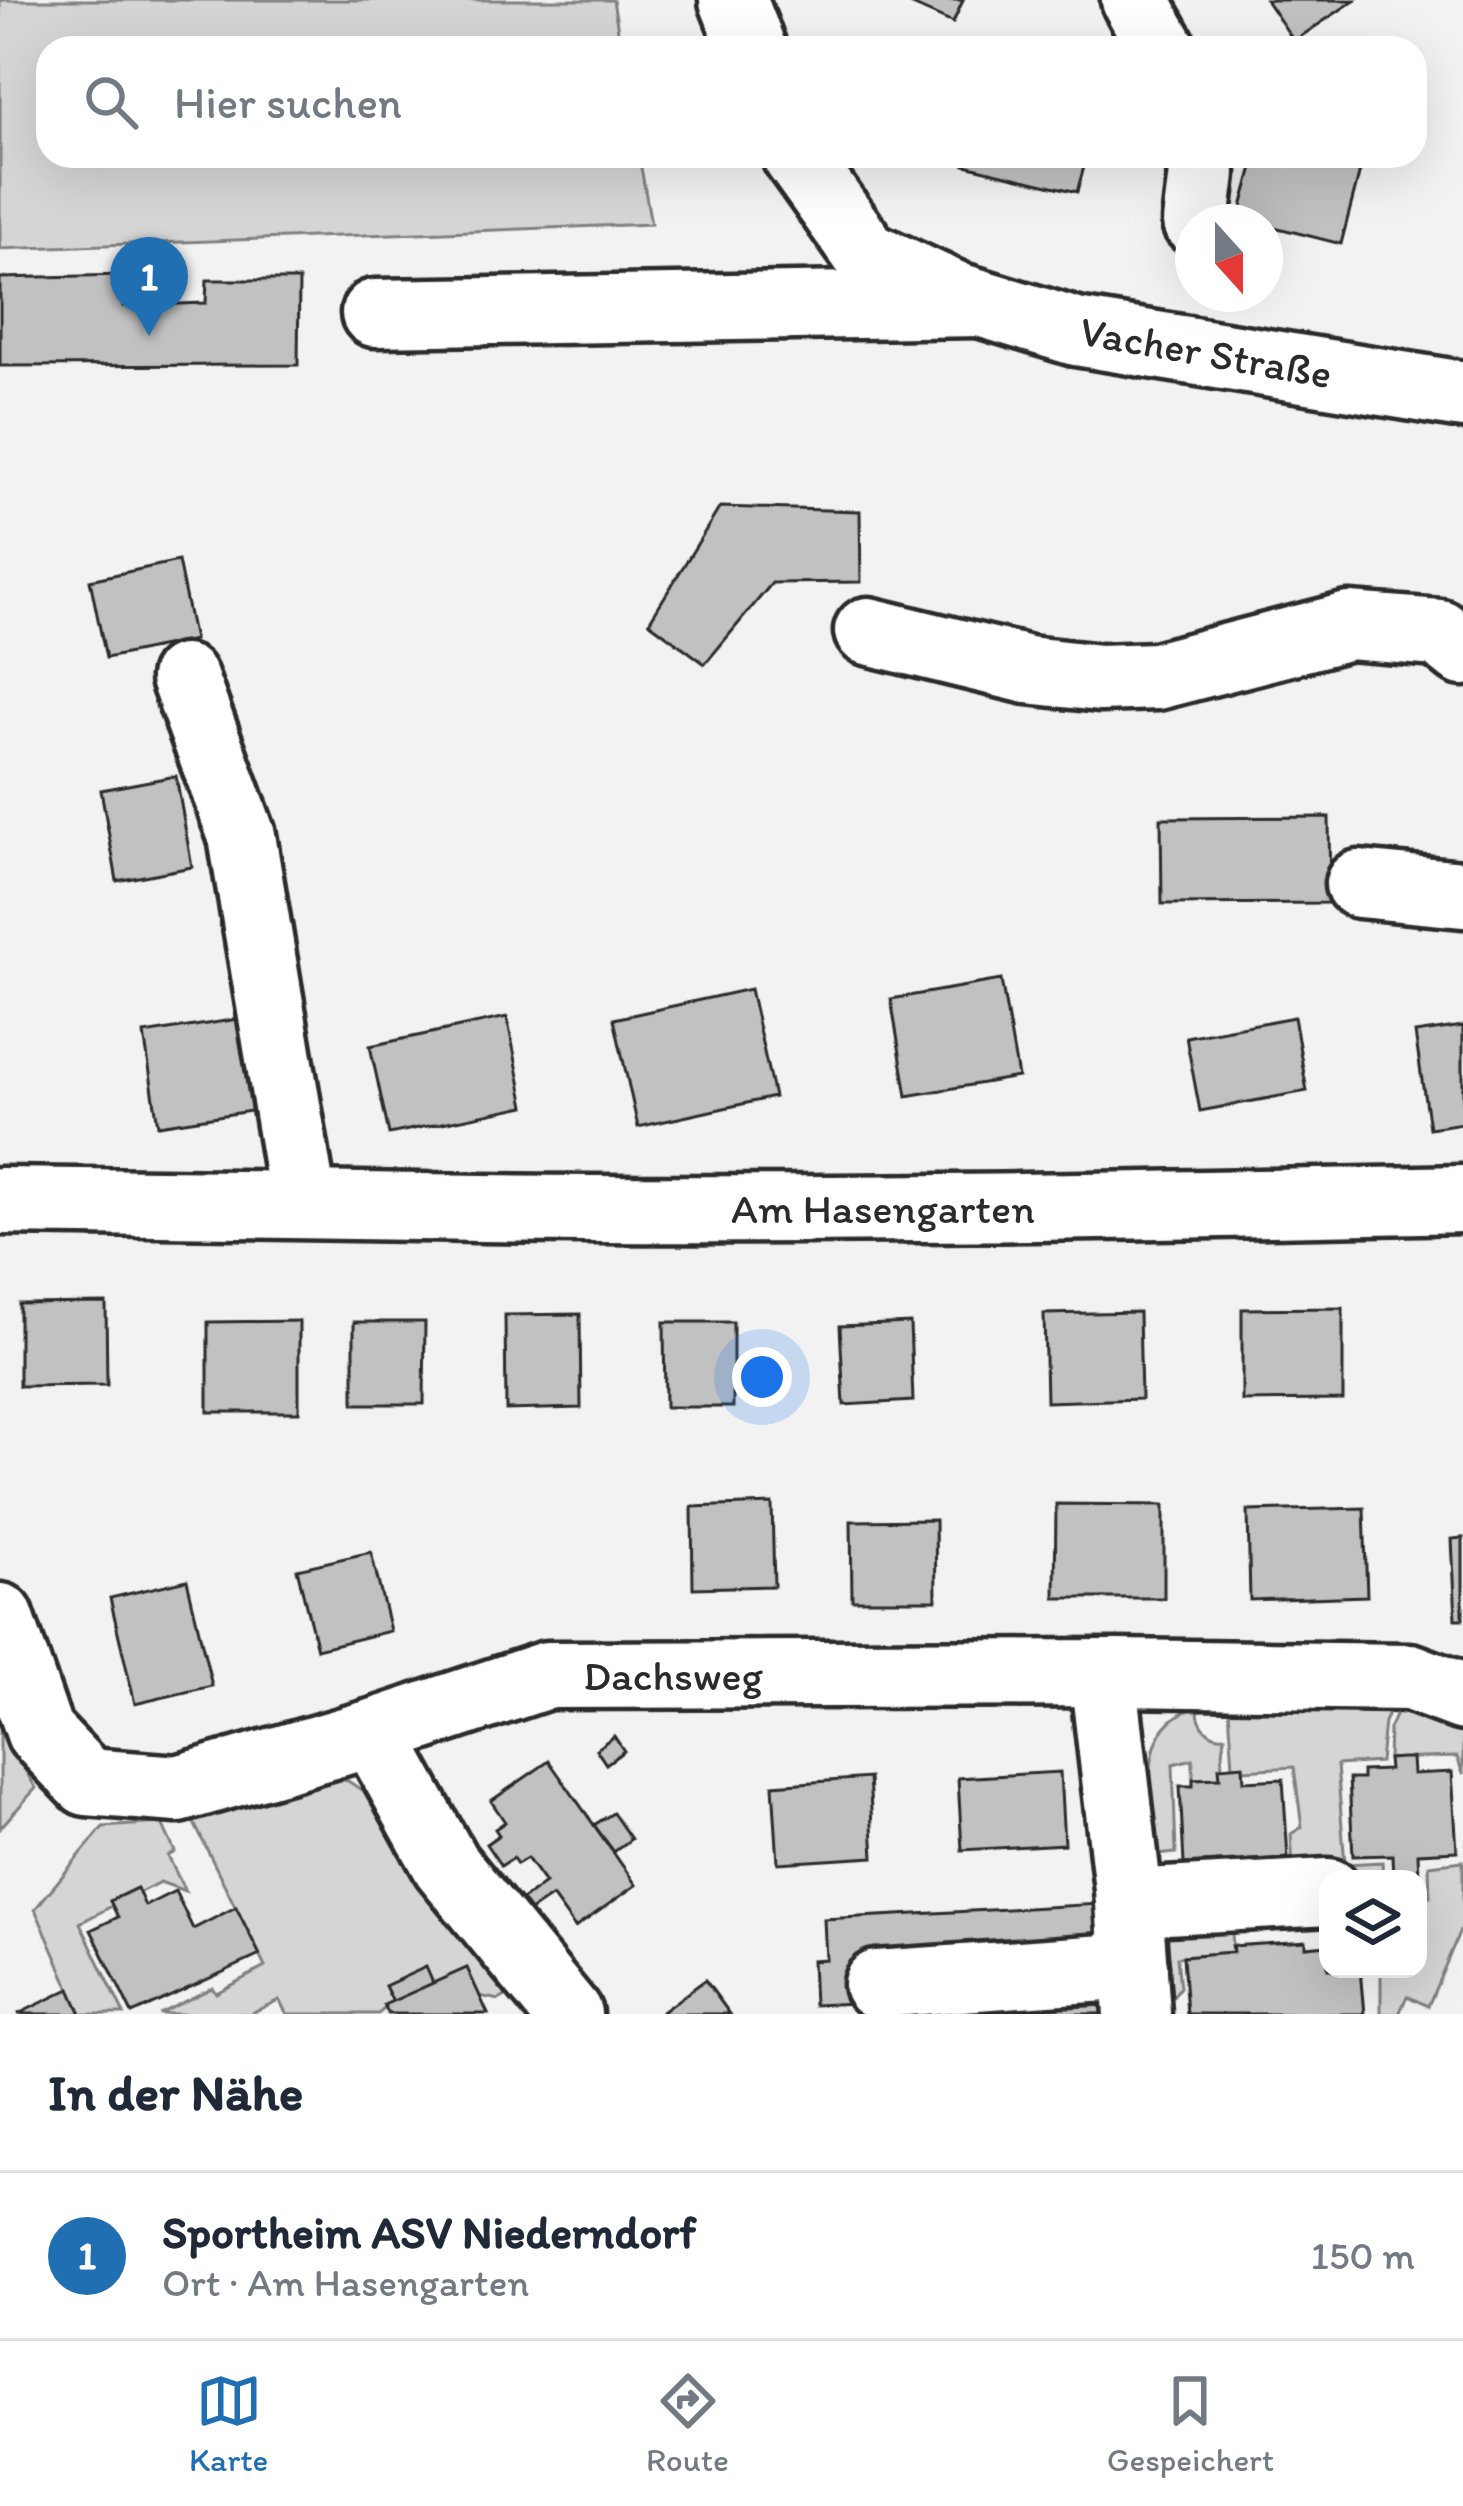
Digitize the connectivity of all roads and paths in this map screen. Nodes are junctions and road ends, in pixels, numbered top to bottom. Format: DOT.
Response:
graph roads {
  1 [pos="733,0"];
  2 [pos="1136,0"];
  3 [pos="747,36"];
  4 [pos="1156,36"];
  5 [pos="805,168"];
  6 [pos="1201,168"];
  7 [pos="1198,204"];
  8 [pos="979,303"];
  9 [pos="375,313"];
  10 [pos="1463,395"];
  11 [pos="868,631"];
  12 [pos="1463,652"];
  13 [pos="184,678"];
  14 [pos="1359,884"];
  15 [pos="1463,894"];
  16 [pos="1463,1199"];
  17 [pos="0,1201"];
  18 [pos="303,1202"];
  19 [pos="0,1616"];
  20 [pos="1103,1674"];
  21 [pos="1463,1697"];
  22 [pos="373,1733"];
  23 [pos="1319,1895"];
  24 [pos="1134,1961"];
  25 [pos="877,1984"];
  26 [pos="568,2014"];
  1 -- 3 [label="street"];
  2 -- 4 [label="street"];
  5 -- 8 [label="street, Vacher Straße"];
  6 -- 7 [label="street"];
  8 -- 9 [label="street"];
  8 -- 10 [label="street, Vacher Straße"];
  11 -- 12 [label="street"];
  13 -- 18 [label="street"];
  14 -- 15 [label="street"];
  16 -- 18 [label="street, Am Hasengarten"];
  17 -- 18 [label="street, Am Hasengarten"];
  19 -- 22 [label="street, Dachsweg"];
  20 -- 21 [label="street, Dachsweg"];
  20 -- 22 [label="street, Dachsweg"];
  20 -- 24 [label="street"];
  22 -- 26 [label="street"];
  23 -- 24 [label="street"];
  24 -- 25 [label="street"];
}
